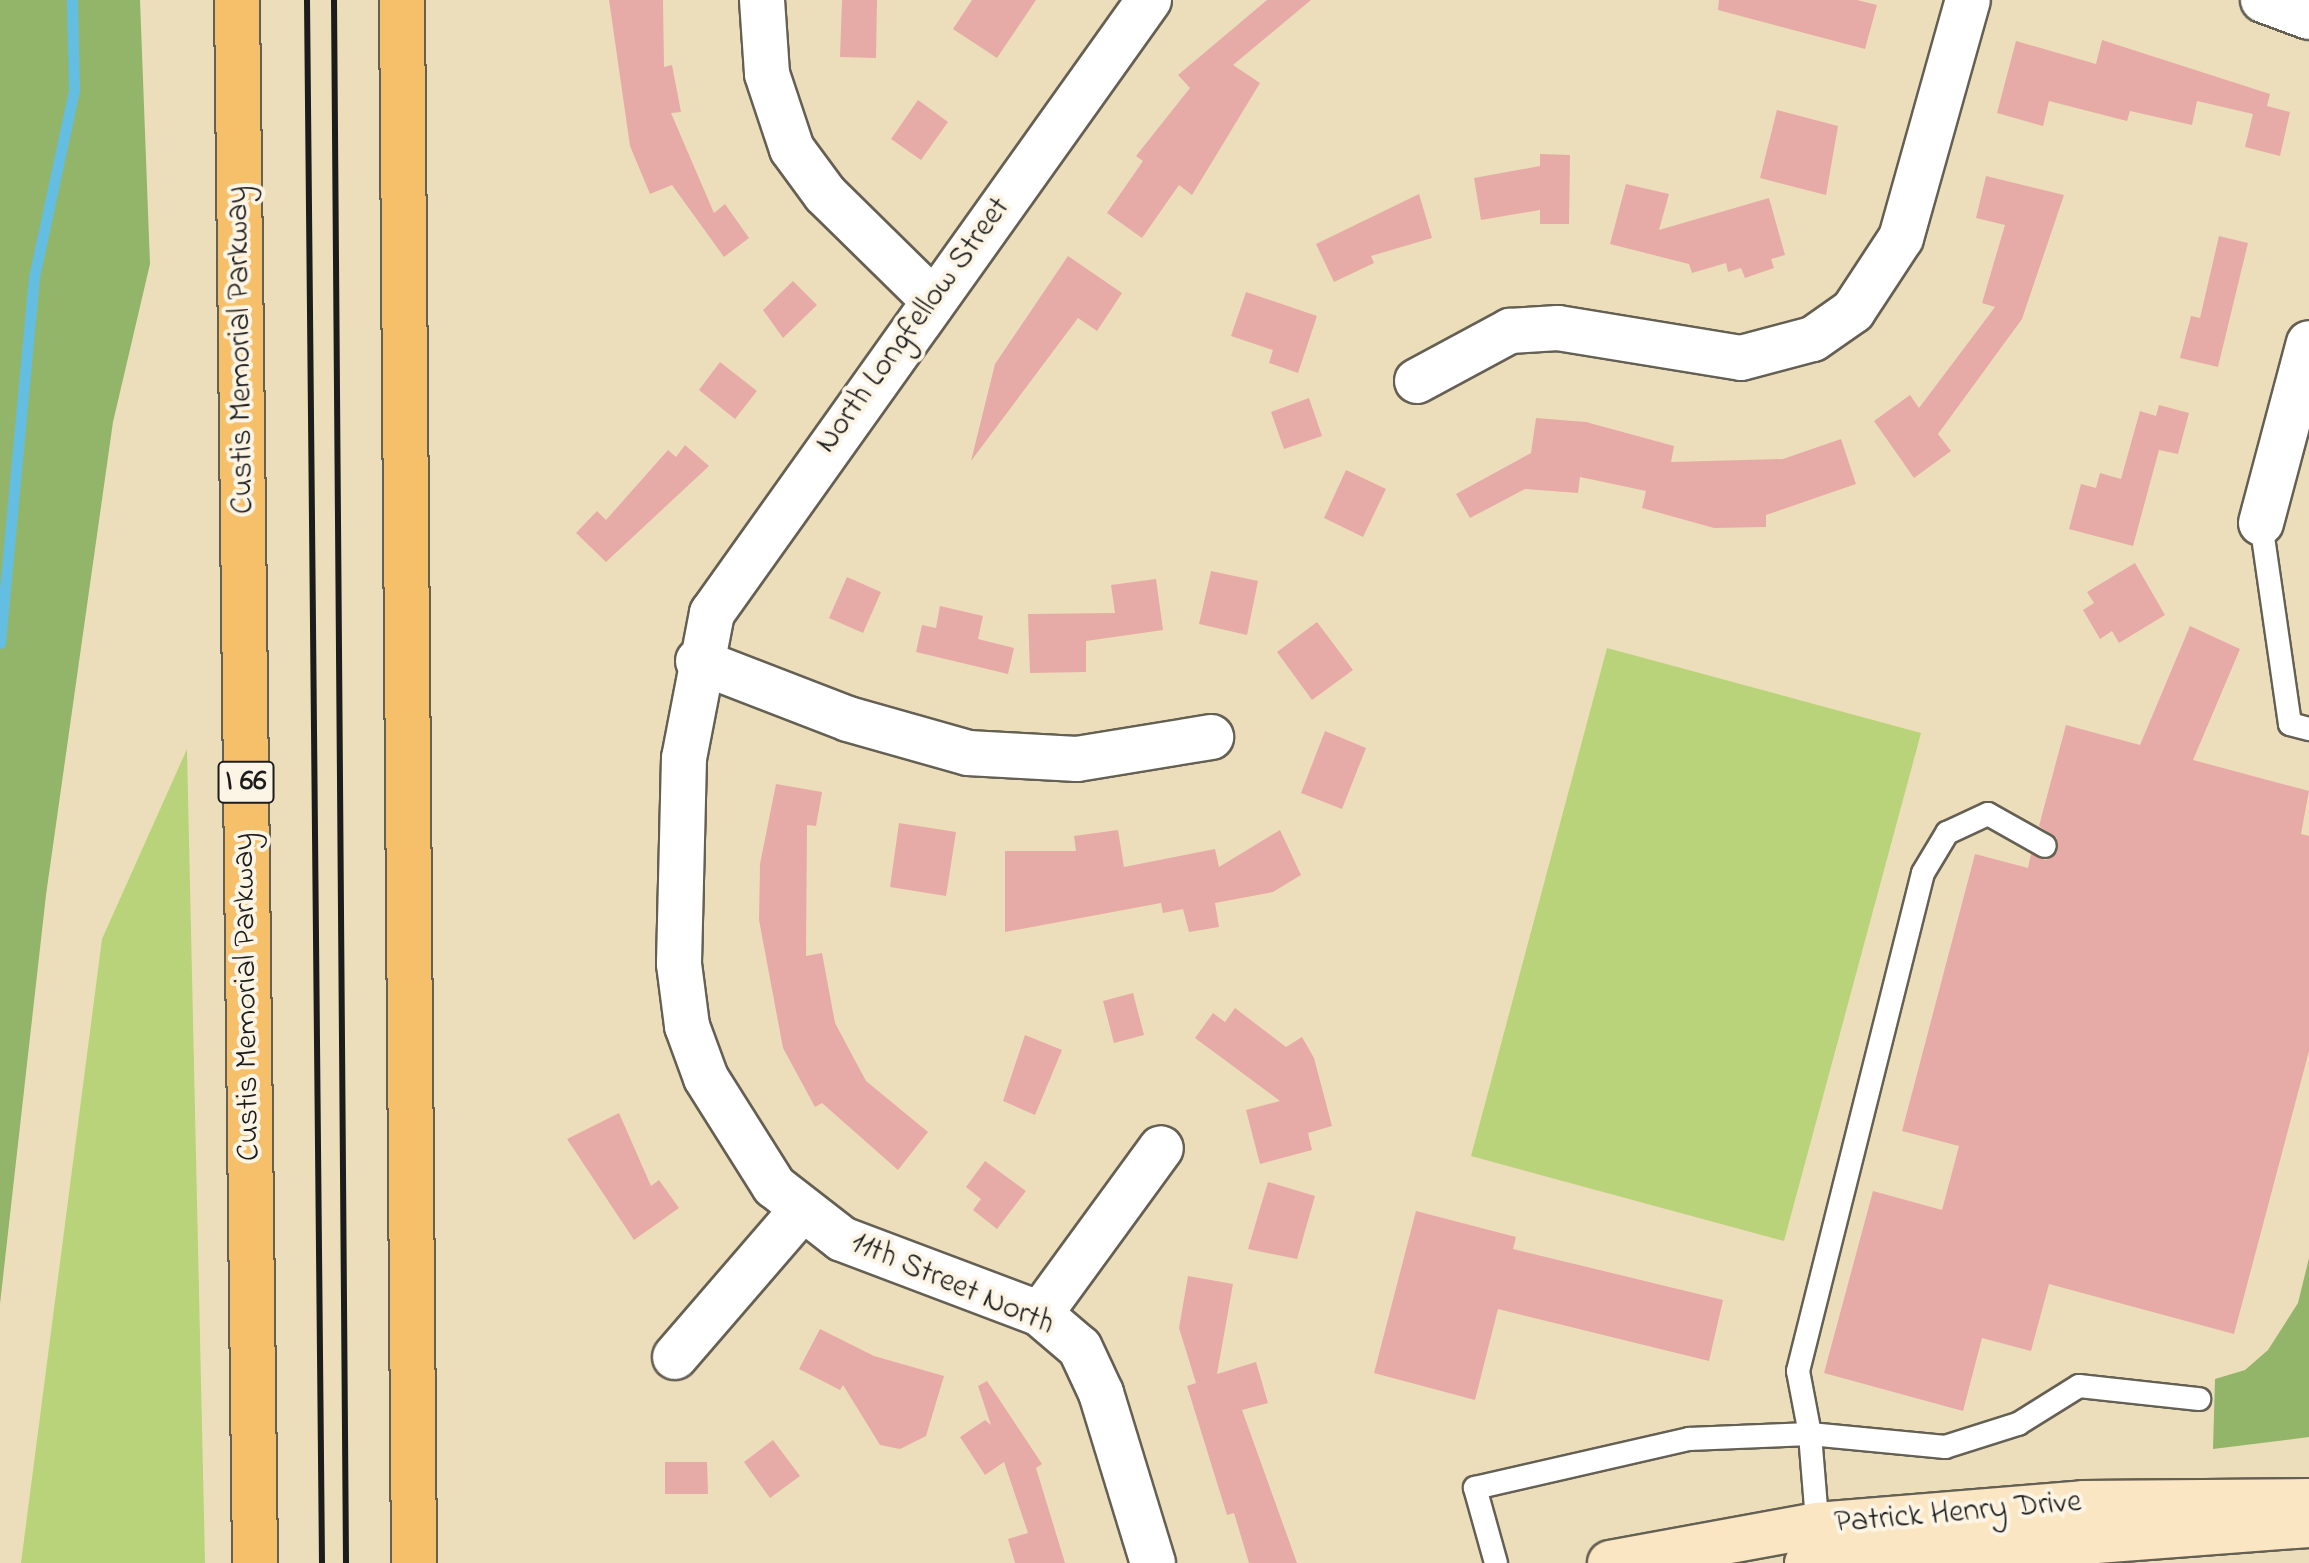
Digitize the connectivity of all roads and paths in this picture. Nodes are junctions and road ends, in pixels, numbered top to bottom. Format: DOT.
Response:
graph roads {
  1 [pos="237,0"];
  2 [pos="402,0"];
  3 [pos="762,0"];
  4 [pos="1149,0"];
  5 [pos="1968,0"];
  6 [pos="2263,0"];
  7 [pos="2309,17"];
  8 [pos="933,300"];
  9 [pos="2309,343"];
  10 [pos="1417,381"];
  11 [pos="2261,523"];
  12 [pos="698,661"];
  13 [pos="2309,729"];
  14 [pos="1211,737"];
  15 [pos="2045,846"];
  16 [pos="1161,1148"];
  17 [pos="801,1211"];
  18 [pos="1040,1314"];
  19 [pos="675,1357"];
  20 [pos="2199,1399"];
  21 [pos="1810,1434"];
  22 [pos="2309,1501"];
  23 [pos="2309,1525"];
  24 [pos="1815,1550"];
  25 [pos="255,1563"];
  26 [pos="414,1563"];
  27 [pos="1153,1563"];
  28 [pos="1496,1563"];
  29 [pos="1610,1563"];
  1 -- 25 [label="highway, Custis Memorial Parkway / I 66"];
  2 -- 26 [label="highway"];
  3 -- 8 [label="street"];
  4 -- 8 [label="street, North Longfellow Street"];
  5 -- 10 [label="street"];
  6 -- 7 [label="street"];
  8 -- 12 [label="street, North Longfellow Street"];
  9 -- 11 [label="street"];
  11 -- 13 [label="lane"];
  12 -- 14 [label="street"];
  12 -- 17 [label="street, 11th Street North"];
  15 -- 21 [label="lane"];
  16 -- 18 [label="street"];
  17 -- 18 [label="street, 11th Street North"];
  17 -- 19 [label="street"];
  18 -- 27 [label="street, 11th Street North"];
  20 -- 21 [label="lane"];
  21 -- 24 [label="lane"];
  21 -- 28 [label="lane"];
  22 -- 24 [label="street, Patrick Henry Drive"];
  23 -- 24 [label="street, Patrick Henry Drive"];
  24 -- 29 [label="street, Patrick Henry Drive"];
}
